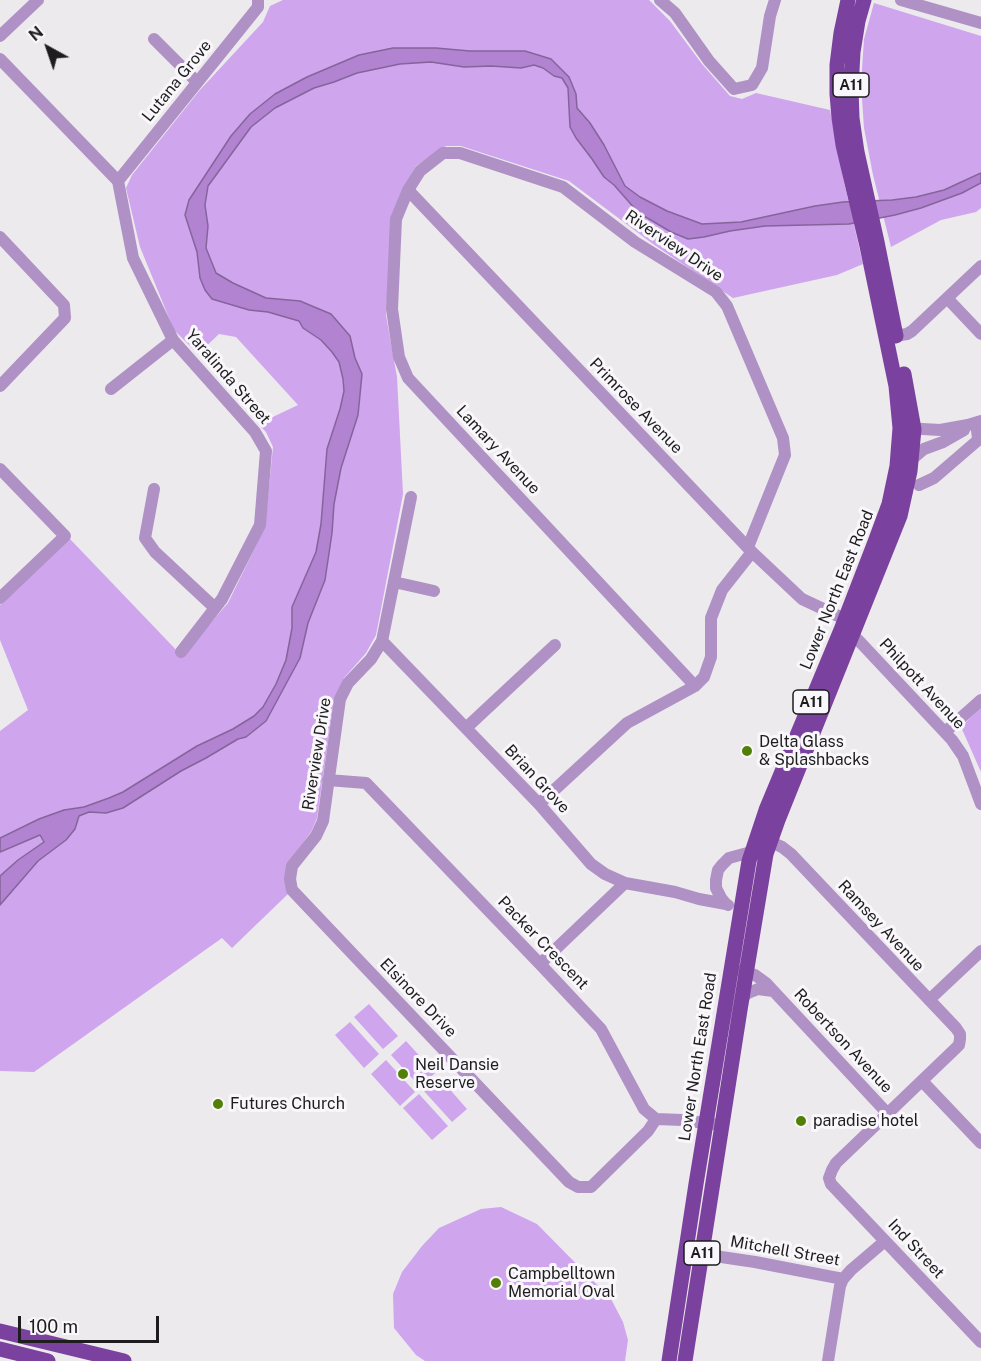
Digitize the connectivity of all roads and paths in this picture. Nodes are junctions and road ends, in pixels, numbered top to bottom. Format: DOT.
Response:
graph roads {
  1 [pos="38,0"];
  2 [pos="258,0"];
  3 [pos="660,0"];
  4 [pos="775,0"];
  5 [pos="848,0"];
  6 [pos="864,0"];
  7 [pos="901,0"];
  8 [pos="981,23"];
  9 [pos="0,36"];
  10 [pos="154,39"];
  11 [pos="0,59"];
  12 [pos="197,82"];
  13 [pos="855,170"];
  14 [pos="118,181"];
  15 [pos="408,190"];
  16 [pos="0,237"];
  17 [pos="981,266"];
  18 [pos="946,298"];
  19 [pos="981,334"];
  20 [pos="891,336"];
  21 [pos="172,340"];
  22 [pos="0,386"];
  23 [pos="111,389"];
  24 [pos="978,422"];
  25 [pos="907,428"];
  26 [pos="911,460"];
  27 [pos="0,469"];
  28 [pos="919,485"];
  29 [pos="154,489"];
  30 [pos="411,497"];
  31 [pos="750,550"];
  32 [pos="394,582"];
  33 [pos="434,591"];
  34 [pos="0,598"];
  35 [pos="215,608"];
  36 [pos="849,627"];
  37 [pos="382,641"];
  38 [pos="555,645"];
  39 [pos="181,652"];
  40 [pos="695,686"];
  41 [pos="981,700"];
  42 [pos="466,728"];
  43 [pos="945,732"];
  44 [pos="328,780"];
  45 [pos="539,804"];
  46 [pos="981,804"];
  47 [pos="771,842"];
  48 [pos="751,852"];
  49 [pos="762,877"];
  50 [pos="290,879"];
  51 [pos="625,883"];
  52 [pos="716,883"];
  53 [pos="692,897"];
  54 [pos="733,906"];
  55 [pos="981,951"];
  56 [pos="540,964"];
  57 [pos="730,969"];
  58 [pos="747,972"];
  59 [pos="773,990"];
  60 [pos="742,998"];
  61 [pos="929,1000"];
  62 [pos="922,1081"];
  63 [pos="888,1114"];
  64 [pos="656,1119"];
  65 [pos="706,1123"];
  66 [pos="722,1126"];
  67 [pos="981,1143"];
  68 [pos="885,1241"];
  69 [pos="701,1254"];
  70 [pos="843,1279"];
  71 [pos="0,1331"];
  72 [pos="981,1342"];
  73 [pos="0,1349"];
  74 [pos="100,1358"];
  75 [pos="48,1361"];
  76 [pos="124,1361"];
  77 [pos="669,1361"];
  78 [pos="685,1361"];
  79 [pos="828,1361"];
  1 -- 9 [label="street"];
  2 -- 12 [label="street, Lutana Grove"];
  3 -- 4 [label="street"];
  5 -- 13 [label="main road, Lower North East Road / A11"];
  6 -- 13 [label="main road, Lower North East Road / A11"];
  7 -- 8 [label="street"];
  10 -- 12 [label="street"];
  11 -- 14 [label="street"];
  12 -- 14 [label="street, Lutana Grove"];
  13 -- 20 [label="main road, Lower North East Road / A11"];
  14 -- 21 [label="street, Yaralinda Street"];
  15 -- 31 [label="street, Primrose Avenue"];
  15 -- 31 [label="street, Riverview Drive"];
  15 -- 40 [label="street, Lamary Avenue"];
  16 -- 22 [label="street"];
  17 -- 18 [label="street"];
  18 -- 19 [label="street"];
  18 -- 20 [label="street"];
  20 -- 25 [label="main road, Lower North East Road / A11"];
  21 -- 23 [label="street"];
  21 -- 35 [label="street, Yaralinda Street"];
  24 -- 25 [label="street"];
  24 -- 26 [label="street"];
  24 -- 28 [label="street"];
  25 -- 26 [label="main road, Lower North East Road / A11"];
  25 -- 36 [label="main road, Lower North East Road / A11"];
  26 -- 36 [label="main road, Lower North East Road / A11"];
  27 -- 34 [label="street"];
  29 -- 35 [label="street"];
  30 -- 32 [label="street, Riverview Drive"];
  31 -- 36 [label="street, Primrose Avenue"];
  31 -- 40 [label="street"];
  32 -- 33 [label="street"];
  32 -- 37 [label="street, Riverview Drive"];
  35 -- 39 [label="street, Yaralinda Street"];
  36 -- 43 [label="street, Philpott Avenue"];
  36 -- 47 [label="main road, Lower North East Road / A11"];
  36 -- 48 [label="main road, Lower North East Road / A11"];
  37 -- 42 [label="street, Brian Grove"];
  37 -- 44 [label="street, Riverview Drive"];
  38 -- 42 [label="street"];
  40 -- 45 [label="street"];
  41 -- 43 [label="street"];
  42 -- 45 [label="street, Brian Grove"];
  43 -- 46 [label="street, Philpott Avenue"];
  44 -- 50 [label="street, Riverview Drive"];
  44 -- 56 [label="street, Packer Crescent"];
  45 -- 51 [label="street, Brian Grove"];
  47 -- 49 [label="main road, Lower North East Road / A11"];
  47 -- 61 [label="street, Ramsey Avenue"];
  48 -- 49 [label="main road"];
  48 -- 52 [label="street"];
  48 -- 54 [label="main road, Lower North East Road / A11"];
  49 -- 58 [label="main road, Lower North East Road / A11"];
  50 -- 64 [label="street, Elsinore Drive"];
  51 -- 53 [label="street, Brian Grove"];
  51 -- 56 [label="street"];
  52 -- 53 [label="street"];
  52 -- 54 [label="street"];
  53 -- 54 [label="street, Brian Grove"];
  54 -- 57 [label="main road, Lower North East Road / A11"];
  55 -- 61 [label="street"];
  56 -- 64 [label="street, Packer Crescent"];
  57 -- 58 [label="street, Robertson Avenue"];
  57 -- 65 [label="main road, Lower North East Road / A11"];
  58 -- 59 [label="street, Robertson Avenue"];
  58 -- 60 [label="main road, Lower North East Road / A11"];
  59 -- 60 [label="street, Robertson Avenue"];
  59 -- 63 [label="street, Robertson Avenue"];
  60 -- 66 [label="main road, Lower North East Road / A11"];
  61 -- 62 [label="street, Ramsey Avenue"];
  62 -- 63 [label="street"];
  62 -- 67 [label="street"];
  63 -- 68 [label="street, Ind Street"];
  64 -- 65 [label="street"];
  65 -- 66 [label="street"];
  65 -- 77 [label="main road, Lower North East Road / A11"];
  66 -- 69 [label="main road, Lower North East Road / A11"];
  68 -- 70 [label="street, Mitchell Street"];
  68 -- 72 [label="street, Ind Street"];
  69 -- 70 [label="street, Mitchell Street"];
  69 -- 78 [label="main road, Lower North East Road / A11"];
  70 -- 79 [label="street"];
  71 -- 74 [label="main road"];
  73 -- 75 [label="main road"];
  74 -- 76 [label="main road"];
}
